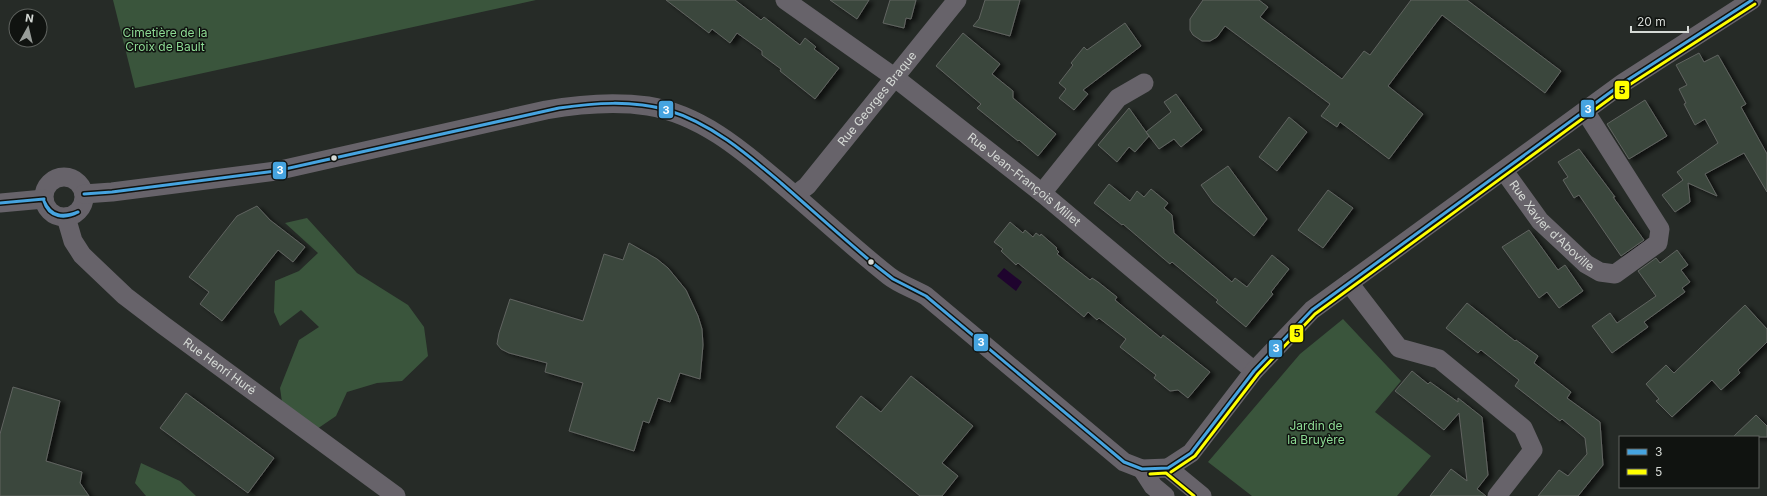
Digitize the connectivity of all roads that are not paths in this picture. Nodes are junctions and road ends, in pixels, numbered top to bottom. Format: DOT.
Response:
graph roads {
  1 [pos="785,0"];
  2 [pos="957,0"];
  3 [pos="1752,0"];
  4 [pos="894,77"];
  5 [pos="1144,83"];
  6 [pos="1585,111"];
  7 [pos="1504,171"];
  8 [pos="1042,193"];
  9 [pos="84,194"];
  10 [pos="795,195"];
  11 [pos="44,199"];
  12 [pos="0,204"];
  13 [pos="66,217"];
  14 [pos="1349,283"];
  15 [pos="1254,371"];
  16 [pos="1168,468"];
  17 [pos="1142,469"];
  18 [pos="396,496"];
  19 [pos="1165,496"];
  20 [pos="1202,496"];
  21 [pos="1497,496"];
  1 -- 4 [label="street, Rue Jean-François Millet"];
  2 -- 4 [label="street, Rue Georges Braque"];
  3 -- 6 [label="street"];
  4 -- 8 [label="street, Rue Jean-François Millet"];
  4 -- 10 [label="street, Rue Georges Braque"];
  5 -- 8 [label="street"];
  6 -- 7 [label="street"];
  6 -- 7 [label="street, Rue Xavier d'Aboville"];
  7 -- 14 [label="street"];
  8 -- 15 [label="street, Rue Jean-François Millet"];
  9 -- 10 [label="street"];
  9 -- 11 [label="street"];
  9 -- 13 [label="street"];
  10 -- 17 [label="street"];
  11 -- 12 [label="street"];
  11 -- 13 [label="street"];
  13 -- 18 [label="street, Rue Henri Huré"];
  14 -- 15 [label="street"];
  14 -- 21 [label="street"];
  15 -- 16 [label="street"];
  16 -- 17 [label="street"];
  16 -- 20 [label="street"];
  17 -- 19 [label="street"];
}
